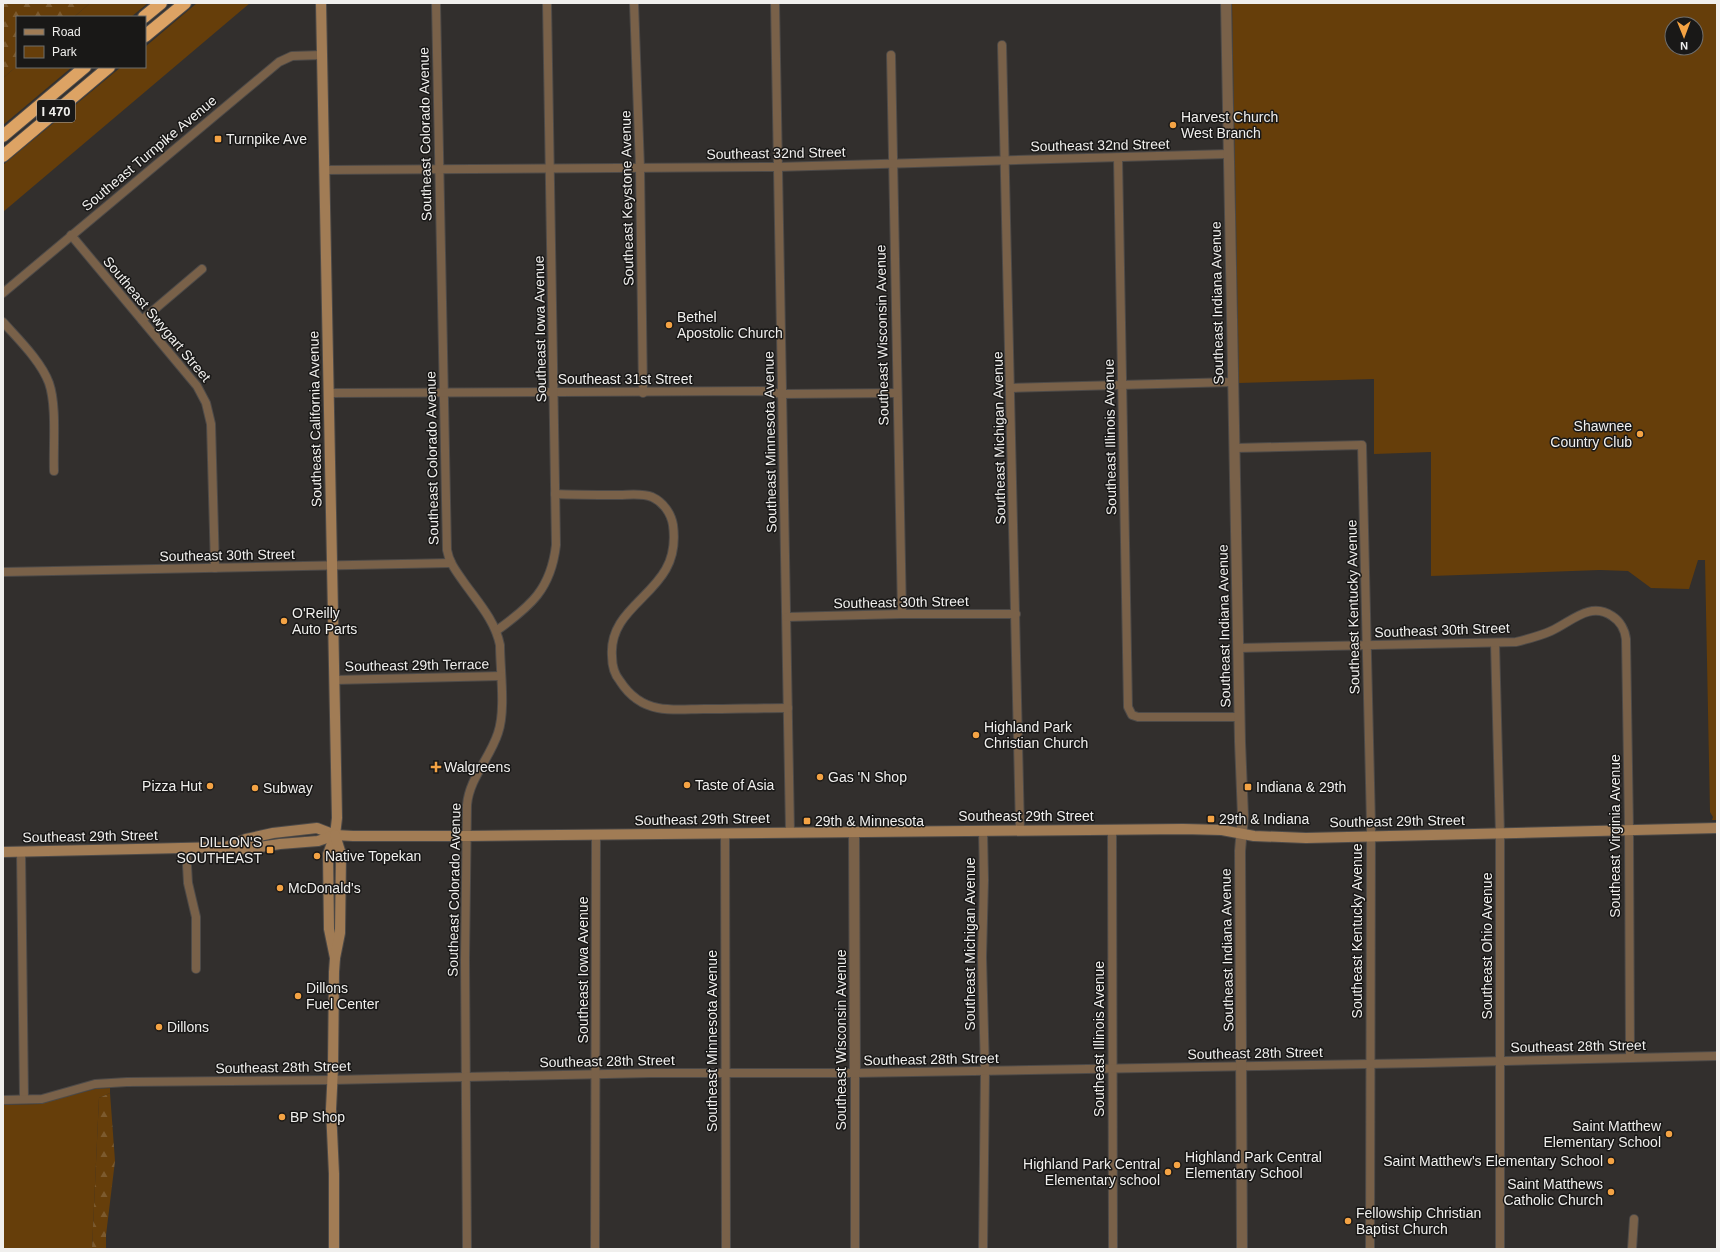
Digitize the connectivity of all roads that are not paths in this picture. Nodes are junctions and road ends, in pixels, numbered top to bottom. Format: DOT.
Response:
graph roads {
  1 [pos="161,3"];
  2 [pos="185,3"];
  3 [pos="321,3"];
  4 [pos="436,3"];
  5 [pos="547,3"];
  6 [pos="634,3"];
  7 [pos="775,3"];
  8 [pos="1226,3"];
  9 [pos="145,16"];
  10 [pos="146,35"];
  11 [pos="1002,45"];
  12 [pos="322,55"];
  13 [pos="891,55"];
  14 [pos="84,68"];
  15 [pos="108,68"];
  16 [pos="3,136"];
  17 [pos="1228,154"];
  18 [pos="3,156"];
  19 [pos="1118,158"];
  20 [pos="1005,160"];
  21 [pos="893,162"];
  22 [pos="777,167"];
  23 [pos="640,168"];
  24 [pos="324,170"];
  25 [pos="439,170"];
  26 [pos="550,170"];
  27 [pos="71,235"];
  28 [pos="202,268"];
  29 [pos="3,293"];
  30 [pos="142,320"];
  31 [pos="3,322"];
  32 [pos="1233,382"];
  33 [pos="1122,386"];
  34 [pos="1011,388"];
  35 [pos="329,393"];
  36 [pos="444,393"];
  37 [pos="554,393"];
  38 [pos="643,393"];
  39 [pos="897,393"];
  40 [pos="782,394"];
  41 [pos="1235,448"];
  42 [pos="54,471"];
  43 [pos="555,494"];
  44 [pos="451,563"];
  45 [pos="332,566"];
  46 [pos="215,568"];
  47 [pos="3,572"];
  48 [pos="902,614"];
  49 [pos="1016,614"];
  50 [pos="787,616"];
  51 [pos="1615,618"];
  52 [pos="496,631"];
  53 [pos="1494,643"];
  54 [pos="1366,645"];
  55 [pos="1238,648"];
  56 [pos="501,676"];
  57 [pos="334,680"];
  58 [pos="788,708"];
  59 [pos="1240,717"];
  60 [pos="1717,828"];
  61 [pos="1112,829"];
  62 [pos="983,830"];
  63 [pos="1020,830"];
  64 [pos="1629,830"];
  65 [pos="790,832"];
  66 [pos="854,832"];
  67 [pos="725,833"];
  68 [pos="596,834"];
  69 [pos="1242,834"];
  70 [pos="1500,834"];
  71 [pos="335,835"];
  72 [pos="466,836"];
  73 [pos="1370,836"];
  74 [pos="186,848"];
  75 [pos="3,852"];
  76 [pos="20,852"];
  77 [pos="196,969"];
  78 [pos="1717,1056"];
  79 [pos="1630,1058"];
  80 [pos="1499,1061"];
  81 [pos="1370,1064"];
  82 [pos="1242,1066"];
  83 [pos="1112,1068"];
  84 [pos="985,1071"];
  85 [pos="725,1073"];
  86 [pos="855,1073"];
  87 [pos="597,1074"];
  88 [pos="466,1076"];
  89 [pos="332,1080"];
  90 [pos="24,1099"];
  91 [pos="3,1100"];
  92 [pos="1634,1219"];
  93 [pos="334,1249"];
  94 [pos="467,1249"];
  95 [pos="595,1249"];
  96 [pos="726,1249"];
  97 [pos="855,1249"];
  98 [pos="983,1249"];
  99 [pos="1113,1249"];
  100 [pos="1242,1249"];
  101 [pos="1370,1249"];
  102 [pos="1500,1249"];
  103 [pos="1632,1249"];
  1 -- 9 [label="highway"];
  2 -- 10 [label="highway"];
  3 -- 12 [label="main road, Southeast California Avenue"];
  4 -- 25 [label="street, Southeast Colorado Avenue"];
  5 -- 26 [label="street, Southeast Iowa Avenue"];
  6 -- 23 [label="street, Southeast Keystone Avenue"];
  7 -- 22 [label="street, Southeast Minnesota Avenue"];
  8 -- 17 [label="street, Southeast Indiana Avenue"];
  11 -- 20 [label="street, Southeast Michigan Avenue"];
  12 -- 24 [label="main road, Southeast California Avenue"];
  12 -- 27 [label="street, Southeast Turnpike Avenue"];
  13 -- 21 [label="street, Southeast Wisconsin Avenue"];
  14 -- 16 [label="highway, I 470"];
  15 -- 18 [label="highway, I 470"];
  17 -- 19 [label="street, Southeast 32nd Street"];
  17 -- 32 [label="street, Southeast Indiana Avenue"];
  19 -- 20 [label="street, Southeast 32nd Street"];
  19 -- 33 [label="street, Southeast Illinois Avenue"];
  20 -- 21 [label="street, Southeast 32nd Street"];
  20 -- 34 [label="street, Southeast Michigan Avenue"];
  21 -- 22 [label="street, Southeast 32nd Street"];
  21 -- 39 [label="street, Southeast Wisconsin Avenue"];
  22 -- 23 [label="street, Southeast 32nd Street"];
  22 -- 40 [label="street, Southeast Minnesota Avenue"];
  23 -- 26 [label="street, Southeast 32nd Street"];
  23 -- 38 [label="street, Southeast Keystone Avenue"];
  24 -- 25 [label="street, Southeast 32nd Street"];
  24 -- 35 [label="main road, Southeast California Avenue"];
  25 -- 26 [label="street, Southeast 32nd Street"];
  25 -- 36 [label="street, Southeast Colorado Avenue"];
  26 -- 37 [label="street, Southeast Iowa Avenue"];
  27 -- 29 [label="street, Southeast Turnpike Avenue"];
  27 -- 30 [label="street, Southeast Swygart Street"];
  28 -- 30 [label="street"];
  30 -- 46 [label="street, Southeast Swygart Street"];
  31 -- 42 [label="street"];
  32 -- 33 [label="street"];
  32 -- 41 [label="street, Southeast Indiana Avenue"];
  33 -- 34 [label="street"];
  33 -- 59 [label="street, Southeast Illinois Avenue"];
  34 -- 49 [label="street, Southeast Michigan Avenue"];
  35 -- 36 [label="street, Southeast 31st Street"];
  35 -- 45 [label="main road, Southeast California Avenue"];
  36 -- 37 [label="street, Southeast 31st Street"];
  36 -- 44 [label="street, Southeast Colorado Avenue"];
  37 -- 38 [label="street, Southeast 31st Street"];
  37 -- 43 [label="street, Southeast Iowa Avenue"];
  38 -- 40 [label="street, Southeast 31st Street"];
  39 -- 40 [label="street, Southeast 31st Street"];
  39 -- 48 [label="street, Southeast Wisconsin Avenue"];
  40 -- 50 [label="street, Southeast Minnesota Avenue"];
  41 -- 54 [label="street, Southeast Kentucky Avenue"];
  41 -- 55 [label="street, Southeast Indiana Avenue"];
  43 -- 52 [label="street, Southeast Iowa Avenue"];
  43 -- 58 [label="street"];
  44 -- 45 [label="street, Southeast 30th Street"];
  44 -- 52 [label="street, Southeast Colorado Avenue"];
  45 -- 46 [label="street, Southeast 30th Street"];
  45 -- 57 [label="main road, Southeast California Avenue"];
  46 -- 47 [label="street, Southeast 30th Street"];
  48 -- 49 [label="street, Southeast 30th Street"];
  48 -- 50 [label="street, Southeast 30th Street"];
  49 -- 63 [label="street, Southeast Michigan Avenue"];
  50 -- 58 [label="street, Southeast Minnesota Avenue"];
  51 -- 53 [label="street, Southeast 30th Street"];
  51 -- 64 [label="street, Southeast Virginia Avenue"];
  52 -- 56 [label="street, Southeast Colorado Avenue"];
  53 -- 54 [label="street, Southeast 30th Street"];
  53 -- 70 [label="street, Southeast Ohio Avenue"];
  54 -- 55 [label="street, Southeast 30th Street"];
  54 -- 73 [label="street, Southeast Kentucky Avenue"];
  55 -- 59 [label="street, Southeast Indiana Avenue"];
  56 -- 57 [label="street, Southeast 29th Terrace"];
  56 -- 72 [label="street, Southeast Colorado Avenue"];
  57 -- 71 [label="main road, Southeast California Avenue"];
  58 -- 65 [label="street, Southeast Minnesota Avenue"];
  59 -- 69 [label="street, Southeast Indiana Avenue"];
  60 -- 64 [label="main road, Southeast 29th Street"];
  61 -- 63 [label="main road, Southeast 29th Street"];
  61 -- 69 [label="main road, Southeast 29th Street"];
  61 -- 83 [label="street, Southeast Illinois Avenue"];
  62 -- 63 [label="main road, Southeast 29th Street"];
  62 -- 66 [label="main road, Southeast 29th Street"];
  62 -- 84 [label="street, Southeast Michigan Avenue"];
  64 -- 70 [label="main road, Southeast 29th Street"];
  64 -- 79 [label="street, Southeast Virginia Avenue"];
  65 -- 66 [label="main road, Southeast 29th Street"];
  65 -- 67 [label="main road, Southeast 29th Street"];
  66 -- 86 [label="street, Southeast Wisconsin Avenue"];
  67 -- 68 [label="main road, Southeast 29th Street"];
  67 -- 85 [label="street, Southeast Minnesota Avenue"];
  68 -- 72 [label="main road, Southeast 29th Street"];
  68 -- 87 [label="street, Southeast Iowa Avenue"];
  69 -- 73 [label="main road, Southeast 29th Street"];
  69 -- 82 [label="street, Southeast Indiana Avenue"];
  70 -- 73 [label="main road, Southeast 29th Street"];
  70 -- 80 [label="street, Southeast Ohio Avenue"];
  71 -- 72 [label="main road, Southeast 29th Street"];
  71 -- 74 [label="main road, Southeast 29th Street"];
  71 -- 89 [label="main road, Southeast California Avenue"];
  72 -- 88 [label="street, Southeast Colorado Avenue"];
  73 -- 81 [label="street, Southeast Kentucky Avenue"];
  74 -- 76 [label="main road, Southeast 29th Street"];
  74 -- 77 [label="street"];
  75 -- 76 [label="main road, Southeast 29th Street"];
  76 -- 90 [label="street"];
  78 -- 79 [label="street, Southeast 28th Street"];
  79 -- 80 [label="street, Southeast 28th Street"];
  80 -- 81 [label="street, Southeast 28th Street"];
  80 -- 102 [label="street, Southeast Ohio Avenue"];
  81 -- 82 [label="street, Southeast 28th Street"];
  81 -- 101 [label="street, Southeast Kentucky Avenue"];
  82 -- 83 [label="street, Southeast 28th Street"];
  82 -- 100 [label="street, Southeast Indiana Avenue"];
  83 -- 84 [label="street, Southeast 28th Street"];
  83 -- 99 [label="street, Southeast Illinois Avenue"];
  84 -- 86 [label="street, Southeast 28th Street"];
  84 -- 98 [label="street, Southeast Michigan Avenue"];
  85 -- 86 [label="street, Southeast 28th Street"];
  85 -- 87 [label="street, Southeast 28th Street"];
  85 -- 96 [label="street, Southeast Minnesota Avenue"];
  86 -- 97 [label="street, Southeast Wisconsin Avenue"];
  87 -- 88 [label="street, Southeast 28th Street"];
  87 -- 95 [label="street, Southeast Iowa Avenue"];
  88 -- 89 [label="street, Southeast 28th Street"];
  88 -- 94 [label="street, Southeast Colorado Avenue"];
  89 -- 90 [label="street, Southeast 28th Street"];
  89 -- 93 [label="main road, Southeast California Avenue"];
  90 -- 91 [label="street, Southeast 28th Street"];
  92 -- 103 [label="street"];
}
